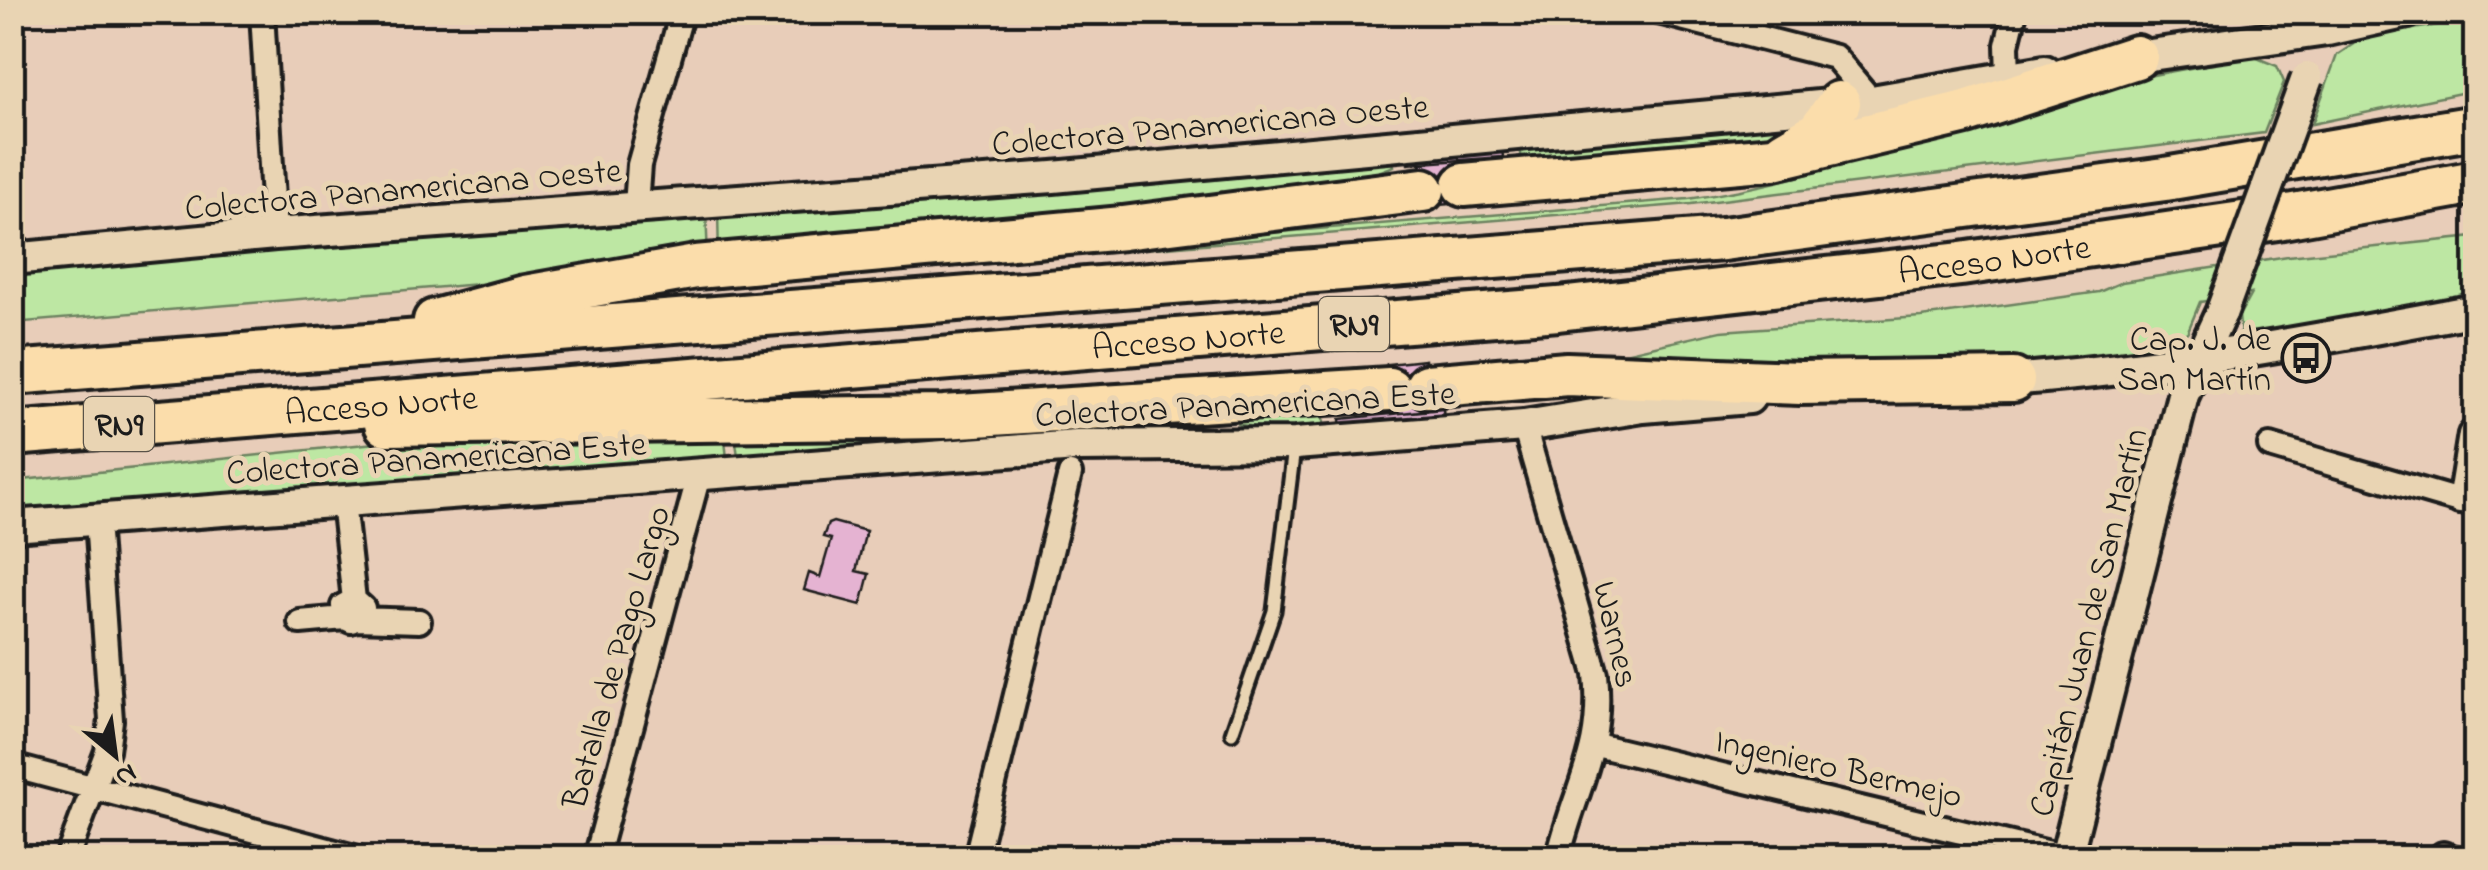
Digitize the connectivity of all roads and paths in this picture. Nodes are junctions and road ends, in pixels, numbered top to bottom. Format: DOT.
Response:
graph roads {
  1 [pos="262,12"];
  2 [pos="682,12"];
  3 [pos="2015,12"];
  4 [pos="2408,12"];
  5 [pos="1673,14"];
  6 [pos="2329,21"];
  7 [pos="2136,57"];
  8 [pos="2008,76"];
  9 [pos="1855,94"];
  10 [pos="2476,127"];
  11 [pos="1774,158"];
  12 [pos="2476,182"];
  13 [pos="636,206"];
  14 [pos="275,234"];
  15 [pos="12,259"];
  16 [pos="2476,310"];
  17 [pos="323,350"];
  18 [pos="2200,358"];
  19 [pos="12,373"];
  20 [pos="2013,380"];
  21 [pos="226,414"];
  22 [pos="1524,426"];
  23 [pos="2476,428"];
  24 [pos="12,434"];
  25 [pos="1295,444"];
  26 [pos="2270,446"];
  27 [pos="1070,474"];
  28 [pos="700,476"];
  29 [pos="343,502"];
  30 [pos="2467,504"];
  31 [pos="97,520"];
  32 [pos="12,526"];
  33 [pos="352,612"];
  34 [pos="420,621"];
  35 [pos="300,622"];
  36 [pos="1232,733"];
  37 [pos="1596,745"];
  38 [pos="12,766"];
  39 [pos="93,787"];
  40 [pos="68,858"];
  41 [pos="358,858"];
  42 [pos="596,858"];
  43 [pos="976,858"];
  44 [pos="1558,858"];
  45 [pos="2066,858"];
  1 -- 14 [label="street"];
  2 -- 13 [label="street"];
  3 -- 8 [label="street"];
  4 -- 6 [label="street, Colectora Panamericana Oeste"];
  5 -- 9 [label="street"];
  6 -- 7 [label="street, Colectora Panamericana Oeste"];
  6 -- 18 [label="street, Capitán Juan de San Martín, bridge"];
  7 -- 8 [label="street, Colectora Panamericana Oeste"];
  7 -- 11 [label="highway"];
  8 -- 9 [label="street, Colectora Panamericana Oeste"];
  9 -- 11 [label="highway"];
  9 -- 13 [label="street, Colectora Panamericana Oeste"];
  10 -- 17 [label="highway, Acceso Norte / RN9"];
  11 -- 17 [label="highway"];
  12 -- 21 [label="highway, Acceso Norte / RN9"];
  13 -- 14 [label="street, Colectora Panamericana Oeste"];
  14 -- 15 [label="street, Colectora Panamericana Oeste"];
  16 -- 18 [label="street, Colectora Panamericana Este"];
  17 -- 19 [label="highway, Acceso Norte / RN9"];
  18 -- 20 [label="street, Colectora Panamericana Este"];
  18 -- 45 [label="street, Capitán Juan de San Martín"];
  20 -- 21 [label="highway"];
  20 -- 22 [label="street, Colectora Panamericana Este"];
  21 -- 24 [label="highway, Acceso Norte / RN9"];
  22 -- 25 [label="street, Colectora Panamericana Este"];
  22 -- 37 [label="street, Warnes"];
  23 -- 30 [label="street"];
  25 -- 28 [label="street, Colectora Panamericana Este"];
  25 -- 36 [label="lane"];
  26 -- 30 [label="street"];
  27 -- 43 [label="street"];
  28 -- 29 [label="street, Colectora Panamericana Este"];
  28 -- 42 [label="street, Batalla de Pago Largo"];
  29 -- 31 [label="street, Colectora Panamericana Este"];
  29 -- 33 [label="street"];
  31 -- 32 [label="street, Colectora Panamericana Este"];
  31 -- 39 [label="street"];
  33 -- 34 [label="street"];
  33 -- 35 [label="street"];
  37 -- 44 [label="street, Warnes"];
  37 -- 45 [label="street, Ingeniero Bermejo"];
  38 -- 39 [label="street"];
  39 -- 40 [label="street"];
  39 -- 41 [label="street"];
}
